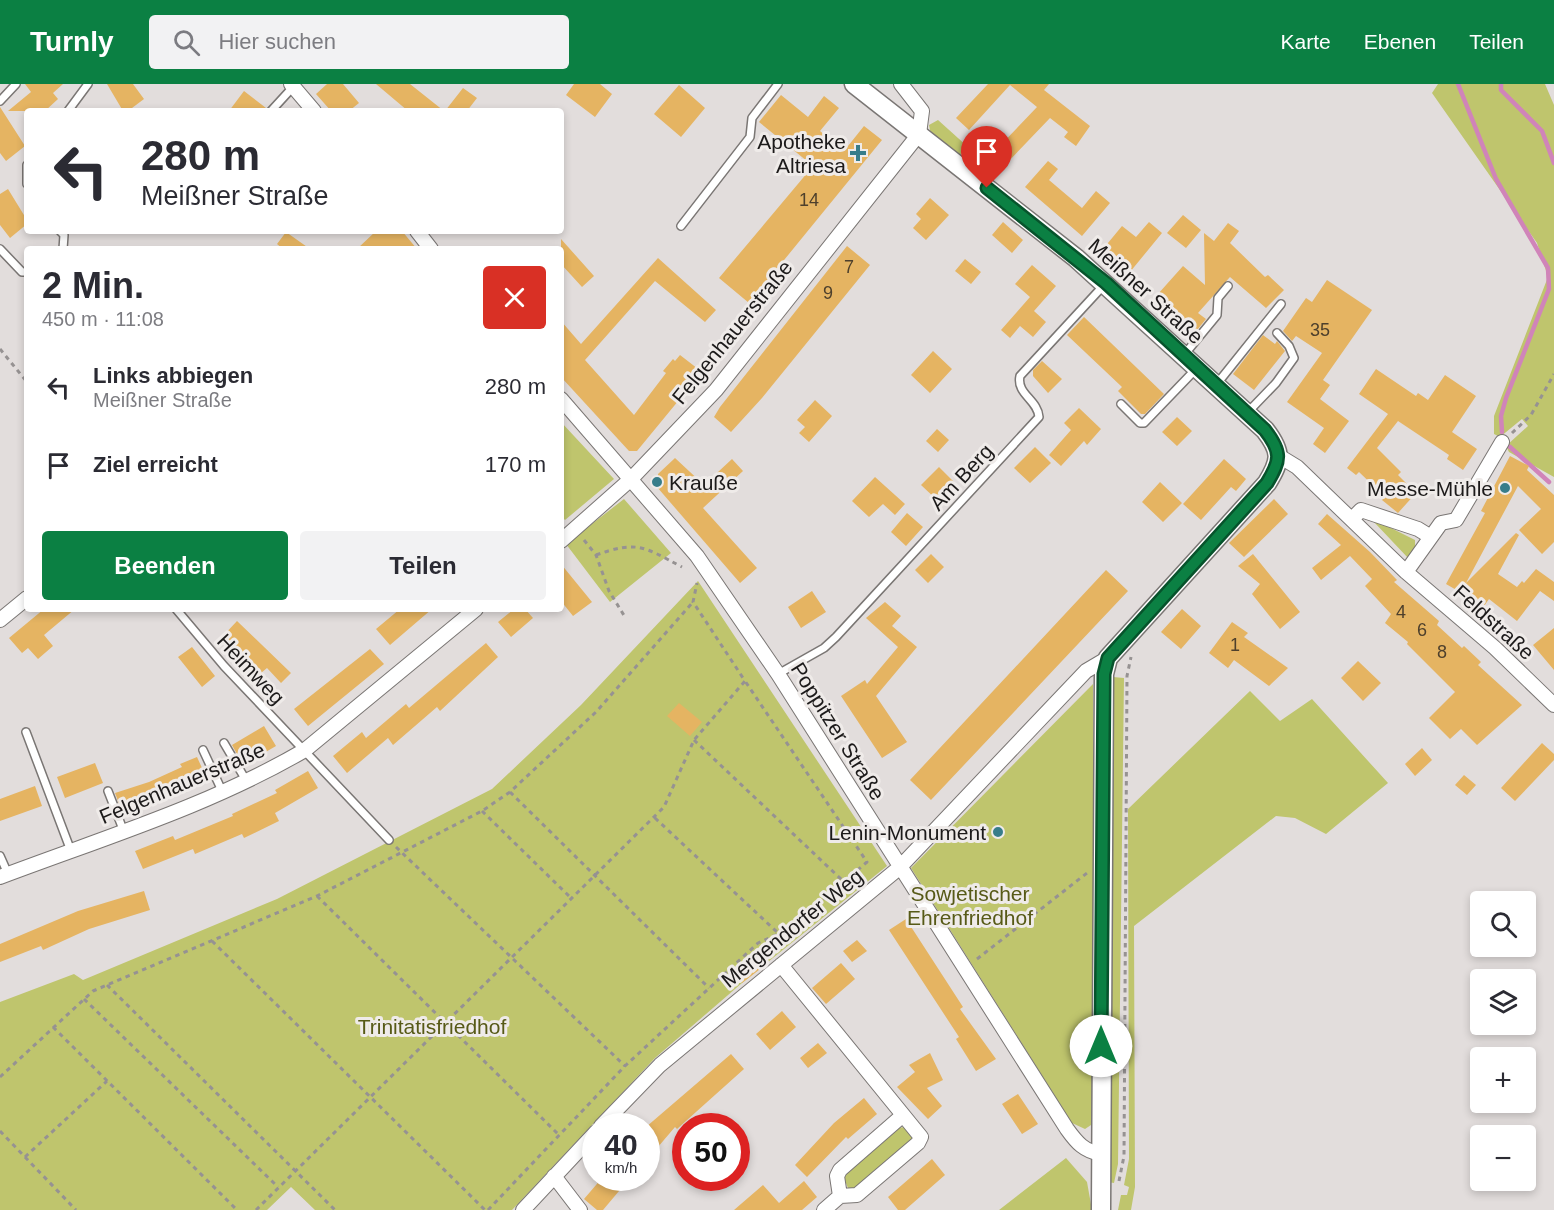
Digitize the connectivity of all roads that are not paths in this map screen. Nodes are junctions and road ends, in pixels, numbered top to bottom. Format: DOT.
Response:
graph roads {
  1 [pos="16,84"];
  2 [pos="88,84"];
  3 [pos="778,84"];
  4 [pos="854,84"];
  5 [pos="901,84"];
  6 [pos="292,86"];
  7 [pos="0,101"];
  8 [pos="70,108"];
  9 [pos="274,108"];
  10 [pos="311,108"];
  11 [pos="919,134"];
  12 [pos="681,226"];
  13 [pos="419,234"];
  14 [pos="429,246"];
  15 [pos="0,249"];
  16 [pos="24,272"];
  17 [pos="1106,283"];
  18 [pos="1228,286"];
  19 [pos="1281,304"];
  20 [pos="1277,333"];
  21 [pos="1184,355"];
  22 [pos="1198,367"];
  23 [pos="1216,385"];
  24 [pos="564,402"];
  25 [pos="1121,404"];
  26 [pos="1247,413"];
  27 [pos="1502,442"];
  28 [pos="1279,456"];
  29 [pos="632,479"];
  30 [pos="1352,519"];
  31 [pos="566,534"];
  32 [pos="1431,537"];
  33 [pos="1406,572"];
  34 [pos="24,600"];
  35 [pos="179,612"];
  36 [pos="472,612"];
  37 [pos="0,620"];
  38 [pos="1108,658"];
  39 [pos="778,674"];
  40 [pos="1554,705"];
  41 [pos="26,732"];
  42 [pos="224,743"];
  43 [pos="203,750"];
  44 [pos="305,750"];
  45 [pos="247,782"];
  46 [pos="108,791"];
  47 [pos="223,793"];
  48 [pos="124,832"];
  49 [pos="389,840"];
  50 [pos="71,851"];
  51 [pos="0,856"];
  52 [pos="900,868"];
  53 [pos="4,876"];
  54 [pos="781,965"];
  55 [pos="614,1113"];
  56 [pos="902,1116"];
  57 [pos="582,1147"];
  58 [pos="1101,1154"];
  59 [pos="554,1176"];
  60 [pos="840,1197"];
  61 [pos="523,1210"];
  62 [pos="580,1210"];
  63 [pos="824,1210"];
  64 [pos="1101,1210"];
  1 -- 7 [label="lane"];
  2 -- 8 [label="lane"];
  3 -- 12 [label="lane"];
  4 -- 11 [label="main road, Meißner Straße"];
  5 -- 11 [label="street"];
  6 -- 9 [label="lane"];
  6 -- 10 [label="street"];
  11 -- 17 [label="main road, Meißner Straße"];
  11 -- 29 [label="street, Felgenhauerstraße"];
  13 -- 14 [label="street"];
  15 -- 16 [label="lane"];
  17 -- 21 [label="main road, Meißner Straße"];
  17 -- 39 [label="lane, Am Berg"];
  18 -- 21 [label="lane"];
  19 -- 23 [label="lane"];
  20 -- 26 [label="lane"];
  21 -- 22 [label="main road, Meißner Straße"];
  22 -- 23 [label="main road, Meißner Straße"];
  22 -- 25 [label="lane"];
  23 -- 26 [label="main road, Meißner Straße"];
  24 -- 29 [label="street, Poppitzer Straße"];
  26 -- 28 [label="main road, Meißner Straße"];
  27 -- 32 [label="street"];
  28 -- 30 [label="street, Feldstraße"];
  28 -- 38 [label="main road"];
  29 -- 31 [label="street, Felgenhauerstraße"];
  29 -- 39 [label="street, Poppitzer Straße"];
  30 -- 32 [label="street"];
  30 -- 33 [label="street, Feldstraße"];
  32 -- 33 [label="street"];
  33 -- 40 [label="street, Feldstraße"];
  34 -- 37 [label="street"];
  35 -- 44 [label="lane, Heimweg"];
  36 -- 44 [label="street, Felgenhauerstraße"];
  38 -- 52 [label="street, Mergendorfer Weg"];
  38 -- 58 [label="main road"];
  39 -- 52 [label="street, Poppitzer Straße"];
  41 -- 50 [label="lane"];
  42 -- 45 [label="lane"];
  43 -- 47 [label="lane"];
  44 -- 45 [label="street, Felgenhauerstraße"];
  44 -- 49 [label="lane, Heimweg"];
  45 -- 47 [label="street, Felgenhauerstraße"];
  46 -- 48 [label="lane"];
  47 -- 48 [label="street, Felgenhauerstraße"];
  48 -- 50 [label="street, Felgenhauerstraße"];
  50 -- 53 [label="street, Felgenhauerstraße"];
  51 -- 53 [label="lane"];
  52 -- 54 [label="street, Mergendorfer Weg"];
  52 -- 58 [label="street, Poppitzer Straße"];
  54 -- 55 [label="street, Mergendorfer Weg"];
  54 -- 56 [label="street"];
  56 -- 60 [label="street"];
  56 -- 60 [label="street"];
  57 -- 59 [label="street"];
  58 -- 64 [label="main road"];
  59 -- 61 [label="street"];
  59 -- 62 [label="street"];
  60 -- 63 [label="street"];
}
